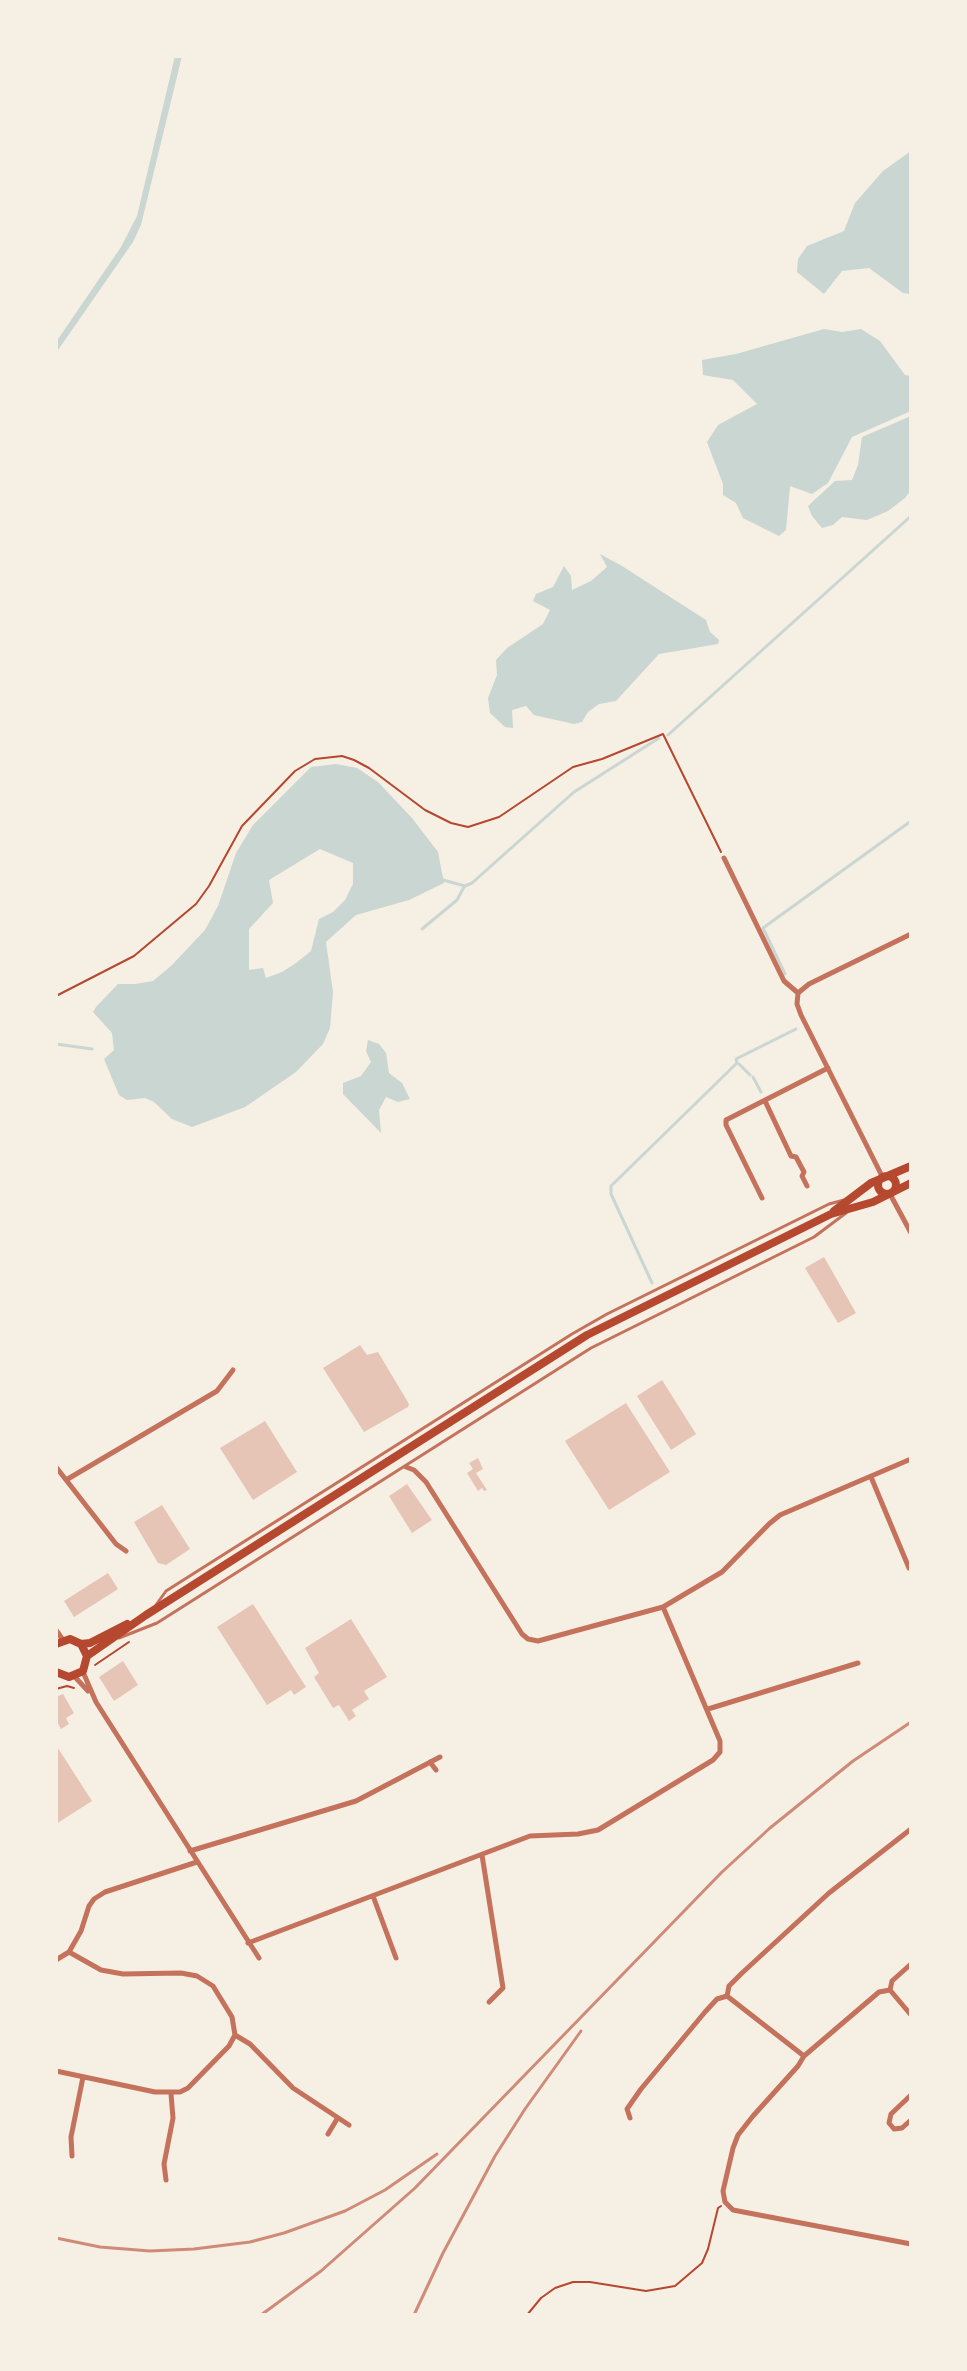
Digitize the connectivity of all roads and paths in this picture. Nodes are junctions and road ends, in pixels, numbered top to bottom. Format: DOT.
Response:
graph roads {
  1 [pos="724,858"];
  2 [pos="911,934"];
  3 [pos="798,993"];
  4 [pos="56,996"];
  5 [pos="828,1068"];
  6 [pos="765,1101"];
  7 [pos="911,1166"];
  8 [pos="883,1178"];
  9 [pos="911,1183"];
  10 [pos="807,1186"];
  11 [pos="890,1194"];
  12 [pos="762,1198"];
  13 [pos="848,1204"];
  14 [pos="911,1233"];
  15 [pos="233,1370"];
  16 [pos="911,1459"];
  17 [pos="56,1467"];
  18 [pos="406,1467"];
  19 [pos="871,1477"];
  20 [pos="66,1480"];
  21 [pos="126,1551"];
  22 [pos="909,1568"];
  23 [pos="663,1607"];
  24 [pos="150,1613"];
  25 [pos="56,1630"];
  26 [pos="115,1639"];
  27 [pos="60,1642"];
  28 [pos="81,1644"];
  29 [pos="87,1656"];
  30 [pos="104,1657"];
  31 [pos="858,1663"];
  32 [pos="83,1673"];
  33 [pos="57,1675"];
  34 [pos="56,1689"];
  35 [pos="80,1689"];
  36 [pos="708,1709"];
  37 [pos="440,1757"];
  38 [pos="430,1762"];
  39 [pos="436,1770"];
  40 [pos="911,1829"];
  41 [pos="190,1851"];
  42 [pos="481,1854"];
  43 [pos="197,1862"];
  44 [pos="373,1895"];
  45 [pos="248,1943"];
  46 [pos="69,1952"];
  47 [pos="259,1958"];
  48 [pos="396,1958"];
  49 [pos="56,1960"];
  50 [pos="911,1964"];
  51 [pos="890,1990"];
  52 [pos="727,1996"];
  53 [pos="489,2002"];
  54 [pos="911,2015"];
  55 [pos="235,2035"];
  56 [pos="804,2056"];
  57 [pos="56,2071"];
  58 [pos="83,2077"];
  59 [pos="171,2093"];
  60 [pos="911,2095"];
  61 [pos="630,2118"];
  62 [pos="337,2119"];
  63 [pos="911,2120"];
  64 [pos="349,2125"];
  65 [pos="328,2134"];
  66 [pos="72,2156"];
  67 [pos="166,2180"];
  68 [pos="725,2202"];
  69 [pos="911,2244"];
  70 [pos="527,2315"];
  1 -- 3 [label="street"];
  1 -- 4 [label="path"];
  2 -- 3 [label="street"];
  3 -- 5 [label="street"];
  5 -- 6 [label="street"];
  5 -- 8 [label="street"];
  6 -- 10 [label="street"];
  6 -- 12 [label="street"];
  7 -- 8 [label="main road"];
  8 -- 11 [label="main road"];
  8 -- 13 [label="main road"];
  9 -- 11 [label="main road"];
  11 -- 13 [label="main road"];
  11 -- 14 [label="street"];
  13 -- 18 [label="lane"];
  13 -- 24 [label="main road"];
  13 -- 24 [label="lane"];
  15 -- 20 [label="street"];
  16 -- 19 [label="street"];
  17 -- 20 [label="street"];
  18 -- 23 [label="street"];
  18 -- 26 [label="lane"];
  19 -- 22 [label="street"];
  19 -- 23 [label="street"];
  20 -- 21 [label="street"];
  23 -- 36 [label="street"];
  24 -- 26 [label="main road"];
  24 -- 28 [label="main road"];
  25 -- 27 [label="street"];
  26 -- 29 [label="main road"];
  27 -- 28 [label="main road"];
  28 -- 29 [label="main road"];
  29 -- 32 [label="main road"];
  30 -- 32 [label="path"];
  31 -- 36 [label="street"];
  32 -- 33 [label="main road"];
  32 -- 41 [label="street"];
  34 -- 35 [label="path"];
  36 -- 42 [label="street"];
  37 -- 38 [label="street"];
  38 -- 39 [label="street"];
  38 -- 41 [label="street"];
  40 -- 52 [label="street"];
  41 -- 43 [label="street"];
  42 -- 44 [label="street"];
  42 -- 53 [label="street"];
  43 -- 45 [label="street"];
  43 -- 46 [label="street"];
  44 -- 45 [label="street"];
  44 -- 48 [label="street"];
  45 -- 47 [label="street"];
  46 -- 49 [label="street"];
  46 -- 55 [label="street"];
  50 -- 51 [label="street"];
  51 -- 54 [label="street"];
  51 -- 56 [label="street"];
  52 -- 56 [label="street"];
  52 -- 61 [label="street"];
  55 -- 59 [label="street"];
  55 -- 62 [label="street"];
  56 -- 68 [label="street"];
  57 -- 58 [label="street"];
  58 -- 59 [label="street"];
  58 -- 66 [label="street"];
  59 -- 67 [label="street"];
  60 -- 63 [label="street"];
  62 -- 64 [label="street"];
  62 -- 65 [label="street"];
  68 -- 69 [label="street"];
  68 -- 70 [label="path"];
}
